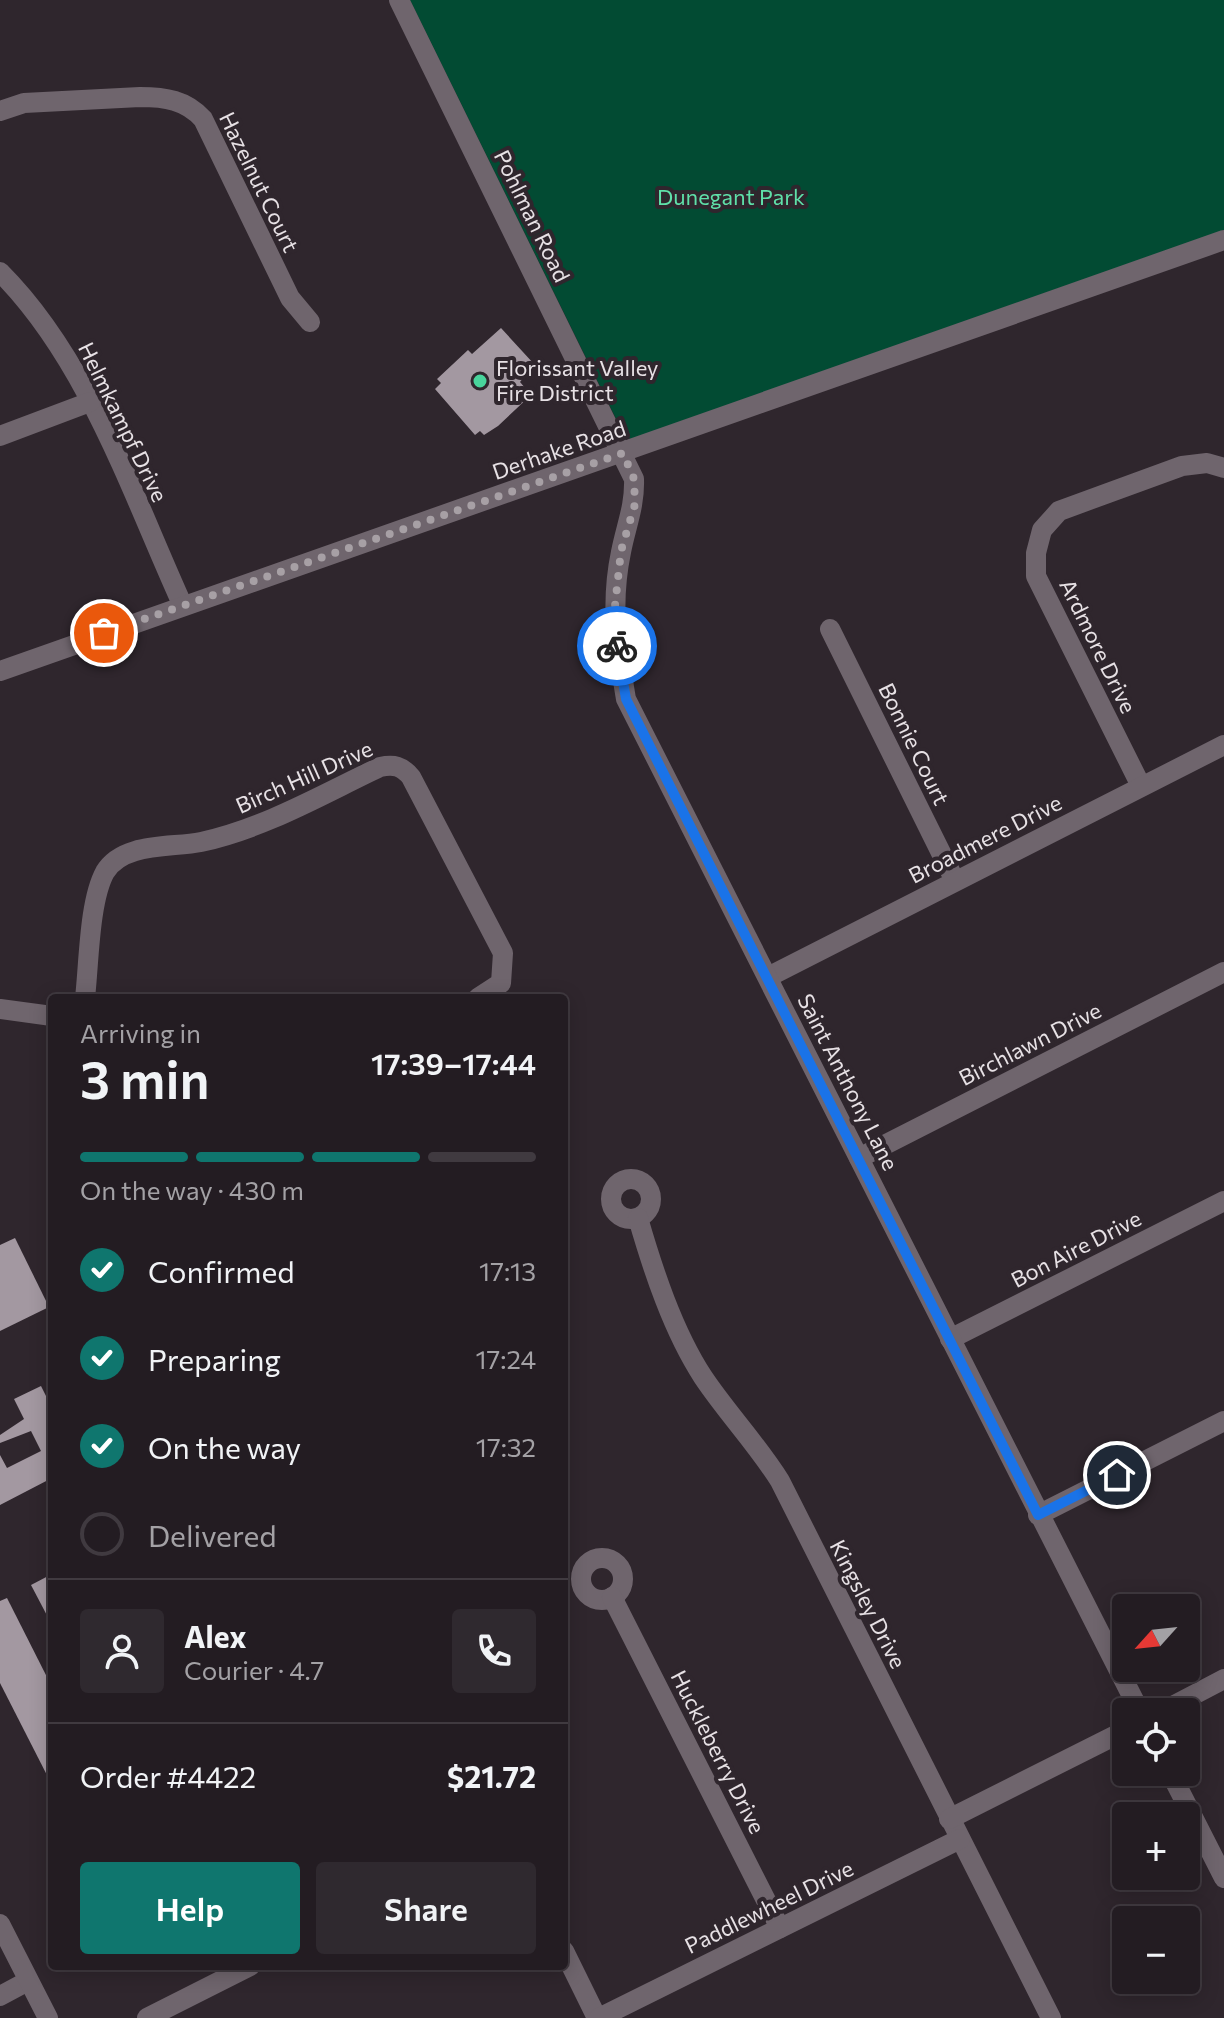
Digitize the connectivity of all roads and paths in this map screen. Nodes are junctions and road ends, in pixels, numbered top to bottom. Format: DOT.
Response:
graph roads {
  1 [pos="399,0"];
  2 [pos="0,111"];
  3 [pos="1224,240"];
  4 [pos="0,272"];
  5 [pos="310,322"];
  6 [pos="90,402"];
  7 [pos="0,436"];
  8 [pos="623,453"];
  9 [pos="1224,468"];
  10 [pos="183,606"];
  11 [pos="830,629"];
  12 [pos="0,671"];
  13 [pos="1224,745"];
  14 [pos="1141,786"];
  15 [pos="955,881"];
  16 [pos="1224,972"];
  17 [pos="768,977"];
  18 [pos="85,994"];
  19 [pos="484,994"];
  20 [pos="0,1009"];
  21 [pos="48,1015"];
  22 [pos="859,1158"];
  23 [pos="1224,1201"];
  24 [pos="638,1218"];
  25 [pos="950,1339"];
  26 [pos="1224,1421"];
  27 [pos="1038,1515"];
  28 [pos="612,1597"];
  29 [pos="1224,1679"];
  30 [pos="1133,1698"];
  31 [pos="1188,1698"];
  32 [pos="1112,1737"];
  33 [pos="1177,1786"];
  34 [pos="949,1819"];
  35 [pos="960,1839"];
  36 [pos="1224,1878"];
  37 [pos="0,1924"];
  38 [pos="780,1928"];
  39 [pos="568,1959"];
  40 [pos="242,1970"];
  41 [pos="28,1981"];
  42 [pos="0,1996"];
  43 [pos="48,2018"];
  44 [pos="147,2018"];
  45 [pos="598,2018"];
  46 [pos="1051,2018"];
  1 -- 8 [label="street, Pohlman Road"];
  2 -- 5 [label="street, Hazelnut Court"];
  3 -- 8 [label="street, Derhake Road"];
  4 -- 6 [label="street, Helmkampf Drive"];
  6 -- 7 [label="street"];
  6 -- 10 [label="street, Helmkampf Drive"];
  8 -- 10 [label="street, Derhake Road"];
  8 -- 17 [label="street, Saint Anthony Lane"];
  9 -- 14 [label="street, Ardmore Drive"];
  10 -- 12 [label="street, Derhake Road"];
  11 -- 15 [label="street, Bonnie Court"];
  13 -- 14 [label="street, Broadmere Drive"];
  14 -- 15 [label="street, Broadmere Drive"];
  15 -- 17 [label="street, Broadmere Drive"];
  16 -- 22 [label="street, Birchlawn Drive"];
  17 -- 22 [label="street, Saint Anthony Lane"];
  18 -- 19 [label="street, Birch Hill Drive"];
  20 -- 21 [label="street"];
  22 -- 25 [label="street, Saint Anthony Lane"];
  23 -- 25 [label="street, Bon Aire Drive"];
  24 -- 34 [label="street, Kingsley Drive"];
  25 -- 27 [label="street, Saint Anthony Lane"];
  26 -- 27 [label="street"];
  27 -- 30 [label="street, Saint Anthony Lane"];
  28 -- 38 [label="street, Huckleberry Drive"];
  29 -- 31 [label="street"];
  32 -- 34 [label="street"];
  33 -- 36 [label="street"];
  34 -- 35 [label="street, Kingsley Drive"];
  35 -- 38 [label="street, Paddlewheel Drive"];
  35 -- 46 [label="street, Kingsley Drive"];
  37 -- 41 [label="street"];
  38 -- 45 [label="street, Paddlewheel Drive"];
  39 -- 45 [label="street"];
  40 -- 44 [label="street"];
  41 -- 42 [label="street"];
  41 -- 43 [label="street"];
}
